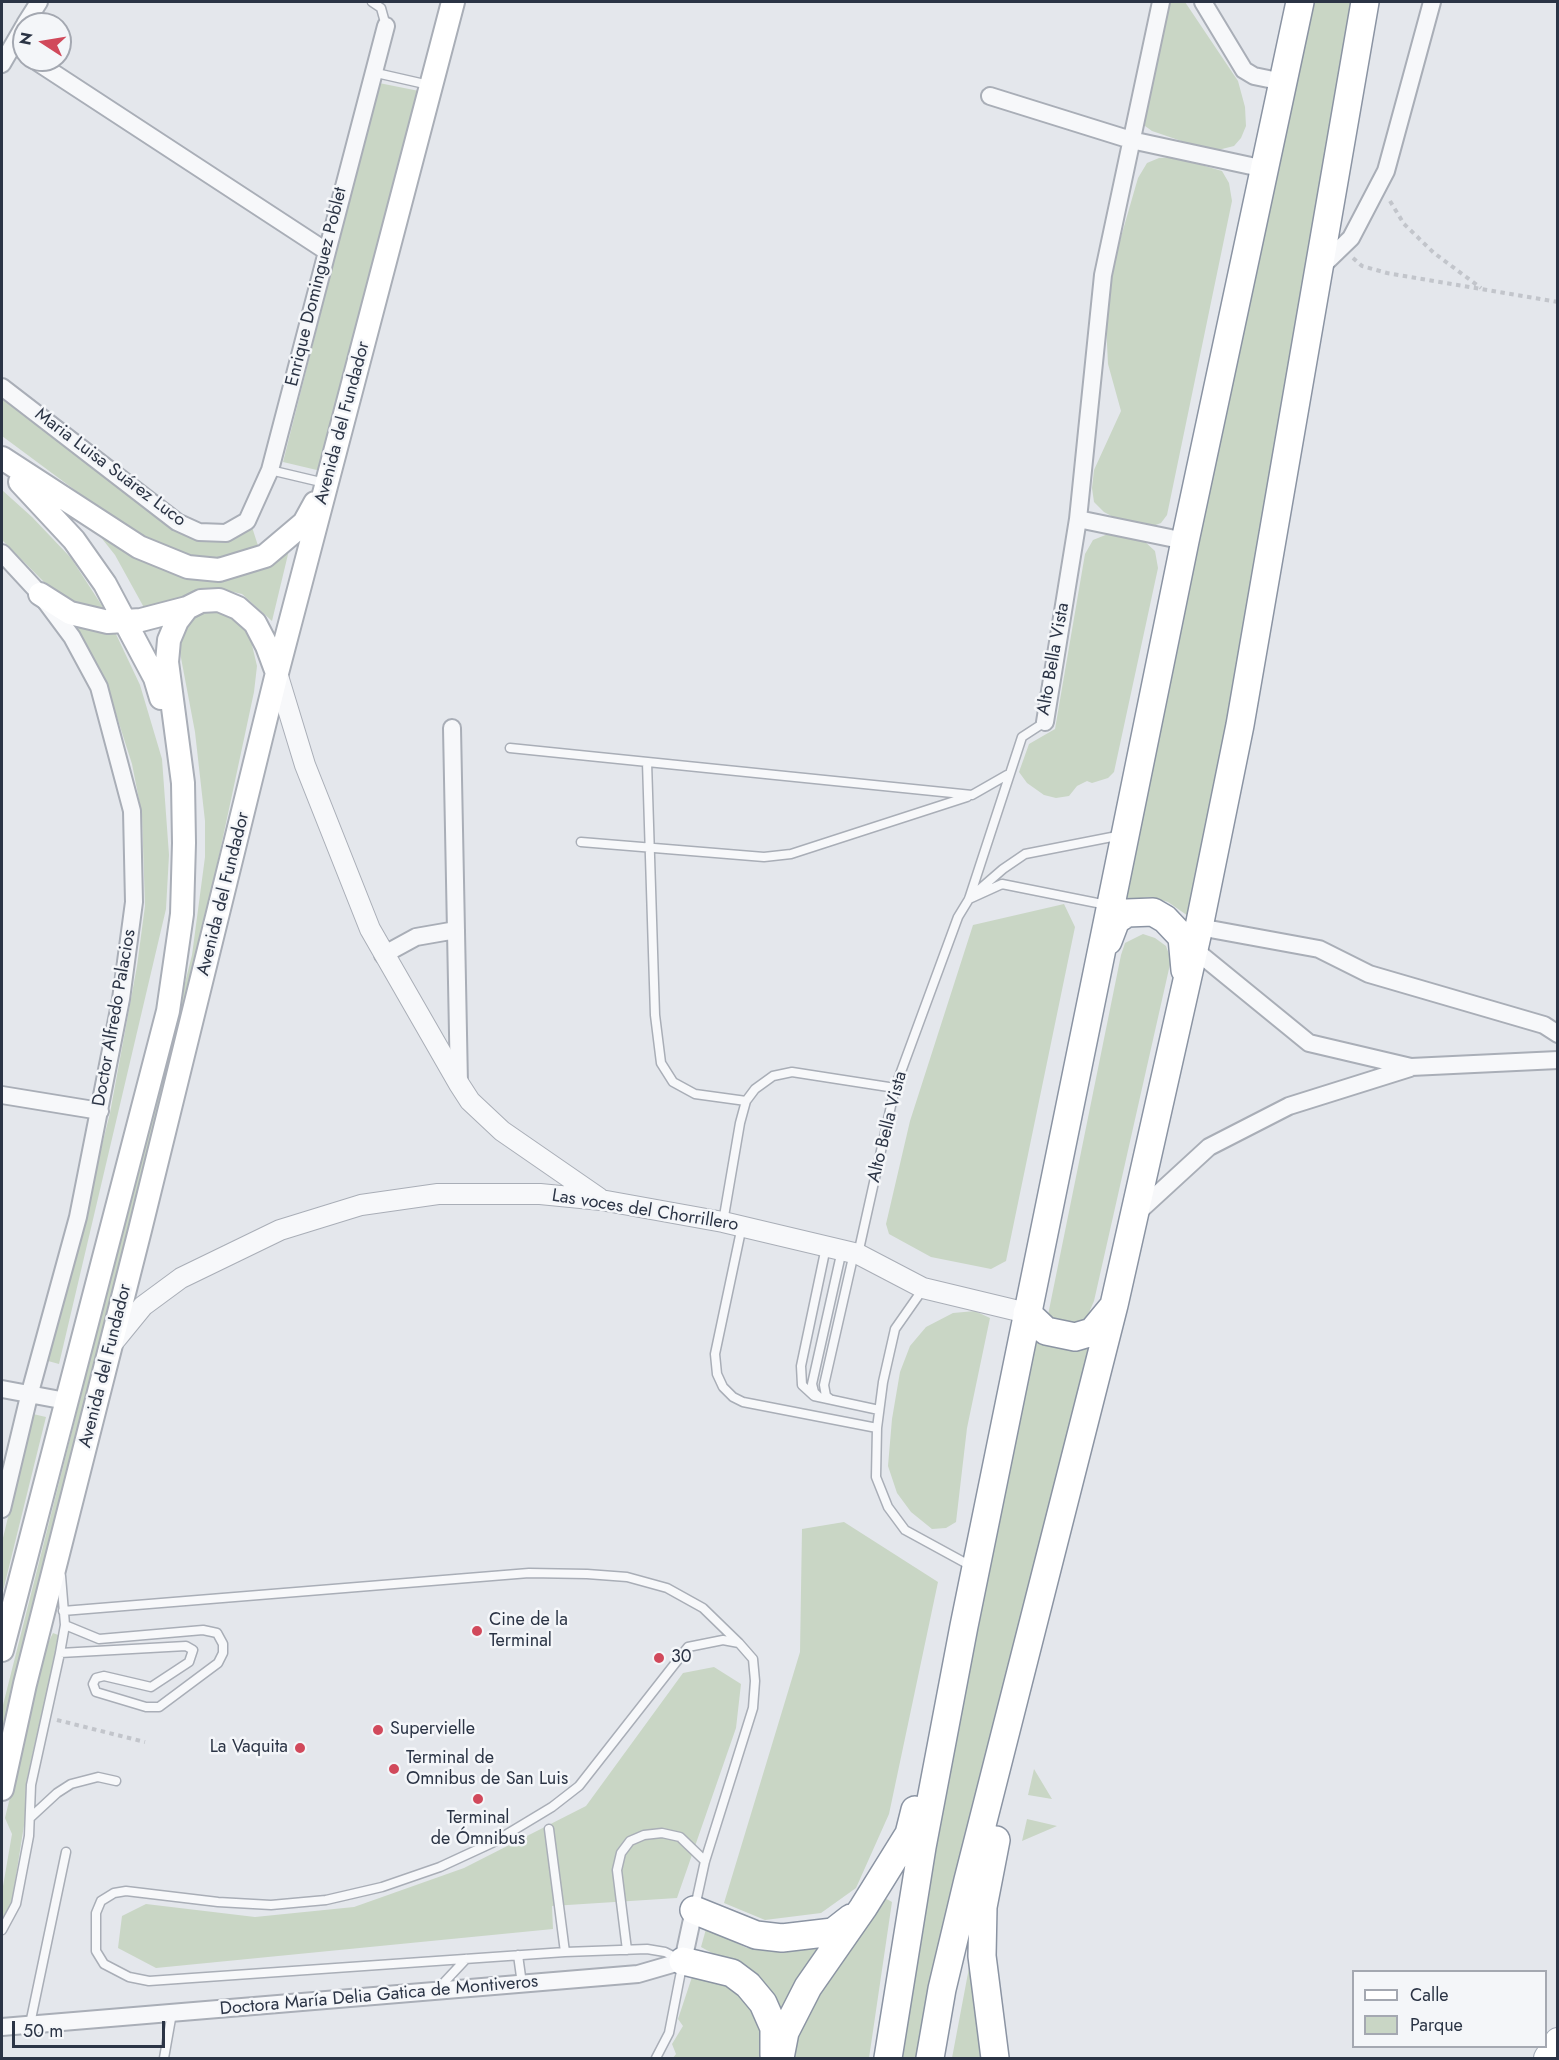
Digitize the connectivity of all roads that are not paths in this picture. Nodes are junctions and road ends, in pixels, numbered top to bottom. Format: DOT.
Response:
graph roads {
  1 [pos="372,2"];
  2 [pos="453,2"];
  3 [pos="1161,2"];
  4 [pos="1203,2"];
  5 [pos="1300,2"];
  6 [pos="1365,2"];
  7 [pos="1432,2"];
  8 [pos="386,26"];
  9 [pos="52,72"];
  10 [pos="372,72"];
  11 [pos="1283,82"];
  12 [pos="432,86"];
  13 [pos="990,96"];
  14 [pos="1131,140"];
  15 [pos="1265,169"];
  16 [pos="326,251"];
  17 [pos="1319,269"];
  18 [pos="2,387"];
  19 [pos="2,458"];
  20 [pos="2,465"];
  21 [pos="270,470"];
  22 [pos="327,484"];
  23 [pos="1078,519"];
  24 [pos="225,533"];
  25 [pos="1185,542"];
  26 [pos="2,553"];
  27 [pos="40,594"];
  28 [pos="187,608"];
  29 [pos="128,622"];
  30 [pos="277,673"];
  31 [pos="1045,722"];
  32 [pos="452,728"];
  33 [pos="510,748"];
  34 [pos="647,762"];
  35 [pos="1007,775"];
  36 [pos="183,783"];
  37 [pos="972,795"];
  38 [pos="1125,834"];
  39 [pos="581,842"];
  40 [pos="650,847"];
  41 [pos="969,899"];
  42 [pos="1110,905"];
  43 [pos="1140,911"];
  44 [pos="456,930"];
  45 [pos="1197,939"];
  46 [pos="383,955"];
  47 [pos="1097,972"];
  48 [pos="1181,1012"];
  49 [pos="1557,1034"];
  50 [pos="1557,1060"];
  51 [pos="1411,1067"];
  52 [pos="459,1084"];
  53 [pos="895,1088"];
  54 [pos="2,1095"];
  55 [pos="746,1101"];
  56 [pos="99,1112"];
  57 [pos="601,1200"];
  58 [pos="1135,1215"];
  59 [pos="732,1224"];
  60 [pos="845,1251"];
  61 [pos="924,1288"];
  62 [pos="1114,1305"];
  63 [pos="1027,1313"];
  64 [pos="112,1344"];
  65 [pos="2,1389"];
  66 [pos="29,1396"];
  67 [pos="820,1397"];
  68 [pos="830,1399"];
  69 [pos="66,1401"];
  70 [pos="879,1410"];
  71 [pos="877,1428"];
  72 [pos="2,1509"];
  73 [pos="60,1550"];
  74 [pos="976,1569"];
  75 [pos="1047,1574"];
  76 [pos="63,1611"];
  77 [pos="64,1625"];
  78 [pos="964,1626"];
  79 [pos="739,1643"];
  80 [pos="2,1650"];
  81 [pos="60,1653"];
  82 [pos="116,1781"];
  83 [pos="2,1789"];
  84 [pos="31,1818"];
  85 [pos="549,1828"];
  86 [pos="66,1852"];
  87 [pos="705,1861"];
  88 [pos="863,1908"];
  89 [pos="694,1910"];
  90 [pos="2,1930"];
  91 [pos="627,1950"];
  92 [pos="565,1952"];
  93 [pos="518,1955"];
  94 [pos="466,1959"];
  95 [pos="683,1961"];
  96 [pos="522,1984"];
  97 [pos="434,1992"];
  98 [pos="172,2013"];
  99 [pos="30,2024"];
  100 [pos="2,2027"];
  101 [pos="1557,2041"];
  102 [pos="164,2058"];
  103 [pos="656,2058"];
  104 [pos="773,2058"];
  105 [pos="780,2058"];
  106 [pos="888,2058"];
  107 [pos="930,2058"];
  108 [pos="995,2058"];
  109 [pos="1547,2058"];
  1 -- 8 [label="lane"];
  2 -- 12 [label="main road, Avenida del Fundador"];
  3 -- 14 [label="street, Alto Bella Vista"];
  4 -- 11 [label="street"];
  5 -- 11 [label="highway"];
  6 -- 17 [label="highway"];
  7 -- 17 [label="street"];
  8 -- 10 [label="street, Enrique Dominguez Poblet"];
  9 -- 16 [label="street"];
  10 -- 12 [label="lane"];
  10 -- 16 [label="street, Enrique Dominguez Poblet"];
  11 -- 15 [label="highway"];
  12 -- 22 [label="main road, Avenida del Fundador"];
  13 -- 14 [label="street"];
  14 -- 15 [label="street"];
  14 -- 23 [label="street, Alto Bella Vista"];
  15 -- 25 [label="highway"];
  16 -- 21 [label="street, Enrique Dominguez Poblet"];
  17 -- 45 [label="highway"];
  18 -- 24 [label="street, Maria Luisa Suárez Luco"];
  19 -- 22 [label="main road"];
  20 -- 29 [label="main road"];
  21 -- 22 [label="lane"];
  21 -- 24 [label="street, Enrique Dominguez Poblet"];
  22 -- 30 [label="main road, Avenida del Fundador"];
  23 -- 25 [label="street"];
  23 -- 31 [label="street, Alto Bella Vista"];
  25 -- 38 [label="highway"];
  26 -- 27 [label="street, Doctor Alfredo Palacios"];
  27 -- 29 [label="main road"];
  27 -- 56 [label="street, Doctor Alfredo Palacios"];
  28 -- 29 [label="main road"];
  28 -- 30 [label="main road"];
  28 -- 36 [label="main road"];
  29 -- 36 [label="main road"];
  30 -- 46 [label="street"];
  30 -- 64 [label="main road, Avenida del Fundador"];
  31 -- 35 [label="lane, Alto Bella Vista"];
  32 -- 44 [label="street"];
  33 -- 34 [label="lane"];
  34 -- 37 [label="lane"];
  34 -- 40 [label="lane"];
  35 -- 37 [label="lane"];
  35 -- 41 [label="lane, Alto Bella Vista"];
  36 -- 69 [label="main road, Avenida del Fundador"];
  37 -- 40 [label="lane"];
  38 -- 41 [label="lane"];
  38 -- 42 [label="highway"];
  39 -- 40 [label="lane"];
  40 -- 55 [label="lane"];
  41 -- 42 [label="lane"];
  41 -- 53 [label="lane, Alto Bella Vista"];
  42 -- 43 [label="lane"];
  42 -- 47 [label="highway"];
  43 -- 47 [label="highway"];
  43 -- 48 [label="highway"];
  44 -- 46 [label="street"];
  44 -- 52 [label="street"];
  45 -- 48 [label="highway"];
  45 -- 49 [label="street"];
  45 -- 51 [label="street"];
  46 -- 52 [label="street"];
  47 -- 63 [label="highway"];
  48 -- 58 [label="highway"];
  50 -- 51 [label="street"];
  51 -- 58 [label="street"];
  52 -- 57 [label="street"];
  53 -- 55 [label="lane"];
  53 -- 60 [label="lane, Alto Bella Vista"];
  54 -- 56 [label="street"];
  55 -- 59 [label="lane"];
  56 -- 66 [label="street, Doctor Alfredo Palacios"];
  57 -- 59 [label="street, Las voces del Chorrillero"];
  57 -- 64 [label="street, Las voces del Chorrillero"];
  58 -- 62 [label="highway"];
  59 -- 60 [label="street, Las voces del Chorrillero"];
  59 -- 71 [label="lane"];
  60 -- 61 [label="street, Las voces del Chorrillero"];
  60 -- 67 [label="lane"];
  60 -- 67 [label="lane"];
  60 -- 68 [label="lane"];
  61 -- 63 [label="street, Las voces del Chorrillero"];
  61 -- 70 [label="lane"];
  62 -- 63 [label="highway"];
  62 -- 75 [label="highway"];
  63 -- 74 [label="highway"];
  64 -- 73 [label="main road, Avenida del Fundador"];
  65 -- 66 [label="street"];
  66 -- 69 [label="street"];
  66 -- 72 [label="street, Doctor Alfredo Palacios"];
  67 -- 68 [label="lane"];
  68 -- 70 [label="lane"];
  69 -- 80 [label="main road, Avenida del Fundador"];
  70 -- 71 [label="lane"];
  71 -- 74 [label="lane"];
  73 -- 76 [label="lane"];
  73 -- 83 [label="main road, Avenida del Fundador"];
  74 -- 78 [label="highway"];
  75 -- 107 [label="highway"];
  75 -- 108 [label="highway"];
  76 -- 77 [label="lane"];
  76 -- 79 [label="lane"];
  77 -- 81 [label="lane"];
  77 -- 81 [label="lane"];
  78 -- 88 [label="highway"];
  78 -- 106 [label="highway"];
  79 -- 87 [label="lane"];
  79 -- 94 [label="lane"];
  81 -- 84 [label="lane"];
  82 -- 84 [label="lane"];
  84 -- 90 [label="lane"];
  85 -- 92 [label="lane"];
  86 -- 99 [label="lane"];
  87 -- 89 [label="lane"];
  87 -- 91 [label="lane"];
  88 -- 89 [label="highway"];
  88 -- 105 [label="highway"];
  89 -- 95 [label="street"];
  91 -- 92 [label="lane"];
  91 -- 95 [label="lane"];
  92 -- 93 [label="lane"];
  93 -- 94 [label="lane"];
  93 -- 96 [label="lane"];
  94 -- 97 [label="lane"];
  95 -- 96 [label="street, Doctora María Delia Gatica de Montiveros"];
  95 -- 103 [label="lane"];
  95 -- 104 [label="highway"];
  96 -- 97 [label="street, Doctora María Delia Gatica de Montiveros"];
  97 -- 98 [label="street, Doctora María Delia Gatica de Montiveros"];
  98 -- 99 [label="street, Doctora María Delia Gatica de Montiveros"];
  98 -- 102 [label="lane"];
  99 -- 100 [label="street, Doctora María Delia Gatica de Montiveros"];
  101 -- 109 [label="main road"];
}
